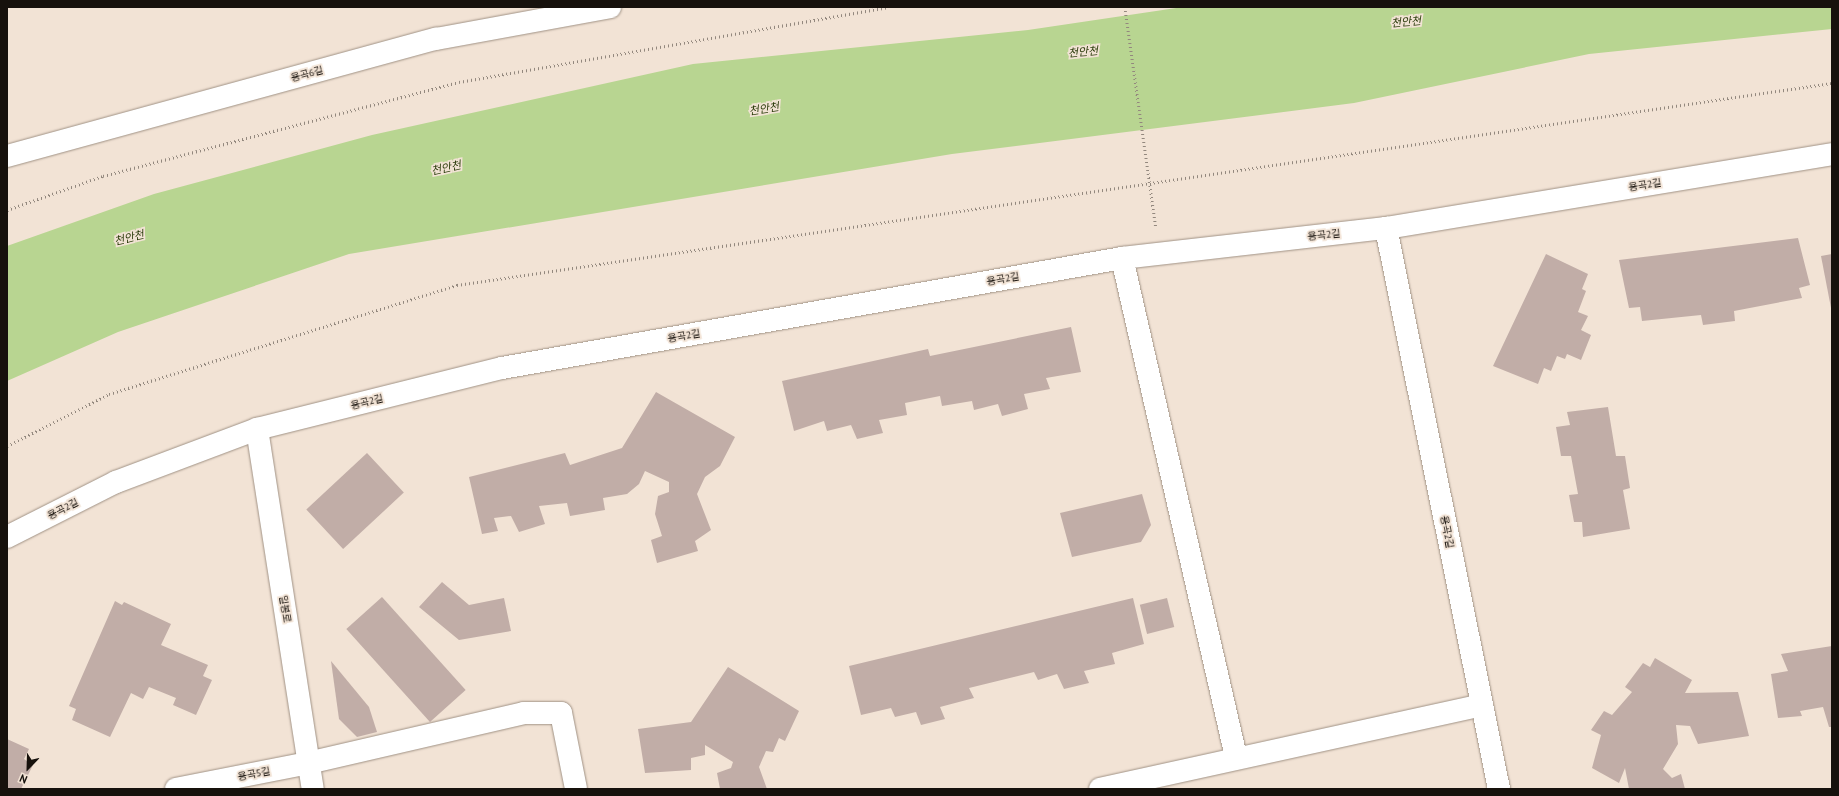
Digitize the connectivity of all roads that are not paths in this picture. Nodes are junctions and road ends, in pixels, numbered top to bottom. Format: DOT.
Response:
graph roads {
  1 [pos="610,7"];
  2 [pos="1832,154"];
  3 [pos="7,156"];
  4 [pos="1386,228"];
  5 [pos="1122,258"];
  6 [pos="258,429"];
  7 [pos="7,537"];
  8 [pos="1482,705"];
  9 [pos="1236,758"];
  10 [pos="308,763"];
  11 [pos="176,789"];
  12 [pos="312,789"];
  13 [pos="576,789"];
  14 [pos="1100,789"];
  15 [pos="1499,789"];
  1 -- 3 [label="street, 용곡6길"];
  2 -- 4 [label="street, 용곡2길"];
  4 -- 5 [label="street, 용곡2길"];
  4 -- 8 [label="street, 용곡2길"];
  5 -- 6 [label="street, 용곡2길"];
  5 -- 9 [label="street"];
  6 -- 7 [label="street, 용곡2길"];
  6 -- 10 [label="street, 일봉로"];
  8 -- 9 [label="street"];
  8 -- 15 [label="street, 용곡2길"];
  9 -- 14 [label="street"];
  10 -- 11 [label="street, 용곡5길"];
  10 -- 12 [label="street, 일봉로"];
  10 -- 13 [label="street, 용곡5길"];
}
